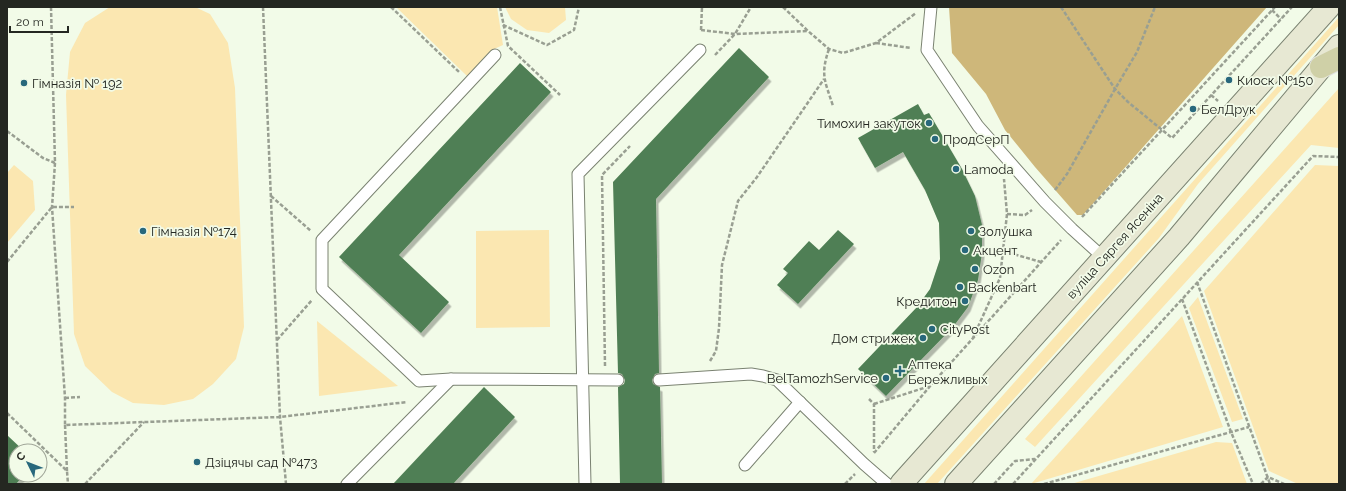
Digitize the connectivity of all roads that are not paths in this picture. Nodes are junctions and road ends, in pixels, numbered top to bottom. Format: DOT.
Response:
graph roads {
  1 [pos="931,7"];
  2 [pos="1329,7"];
  3 [pos="1339,46"];
  4 [pos="700,50"];
  5 [pos="495,55"];
  6 [pos="1330,63"];
  7 [pos="1104,258"];
  8 [pos="451,379"];
  9 [pos="584,380"];
  10 [pos="618,380"];
  11 [pos="659,380"];
  12 [pos="800,402"];
  13 [pos="745,465"];
  14 [pos="347,484"];
  15 [pos="585,484"];
  16 [pos="887,484"];
  17 [pos="901,484"];
  18 [pos="956,484"];
  1 -- 7 [label="lane"];
  2 -- 7 [label="main road, вуліца Сяргея Ясеніна"];
  3 -- 6 [label="main road"];
  4 -- 9 [label="lane"];
  5 -- 8 [label="lane"];
  6 -- 18 [label="main road"];
  7 -- 17 [label="main road, вуліца Сяргея Ясеніна"];
  8 -- 9 [label="lane"];
  8 -- 14 [label="lane"];
  9 -- 10 [label="lane"];
  9 -- 15 [label="lane"];
  11 -- 12 [label="lane"];
  12 -- 13 [label="lane"];
  12 -- 16 [label="lane"];
}
